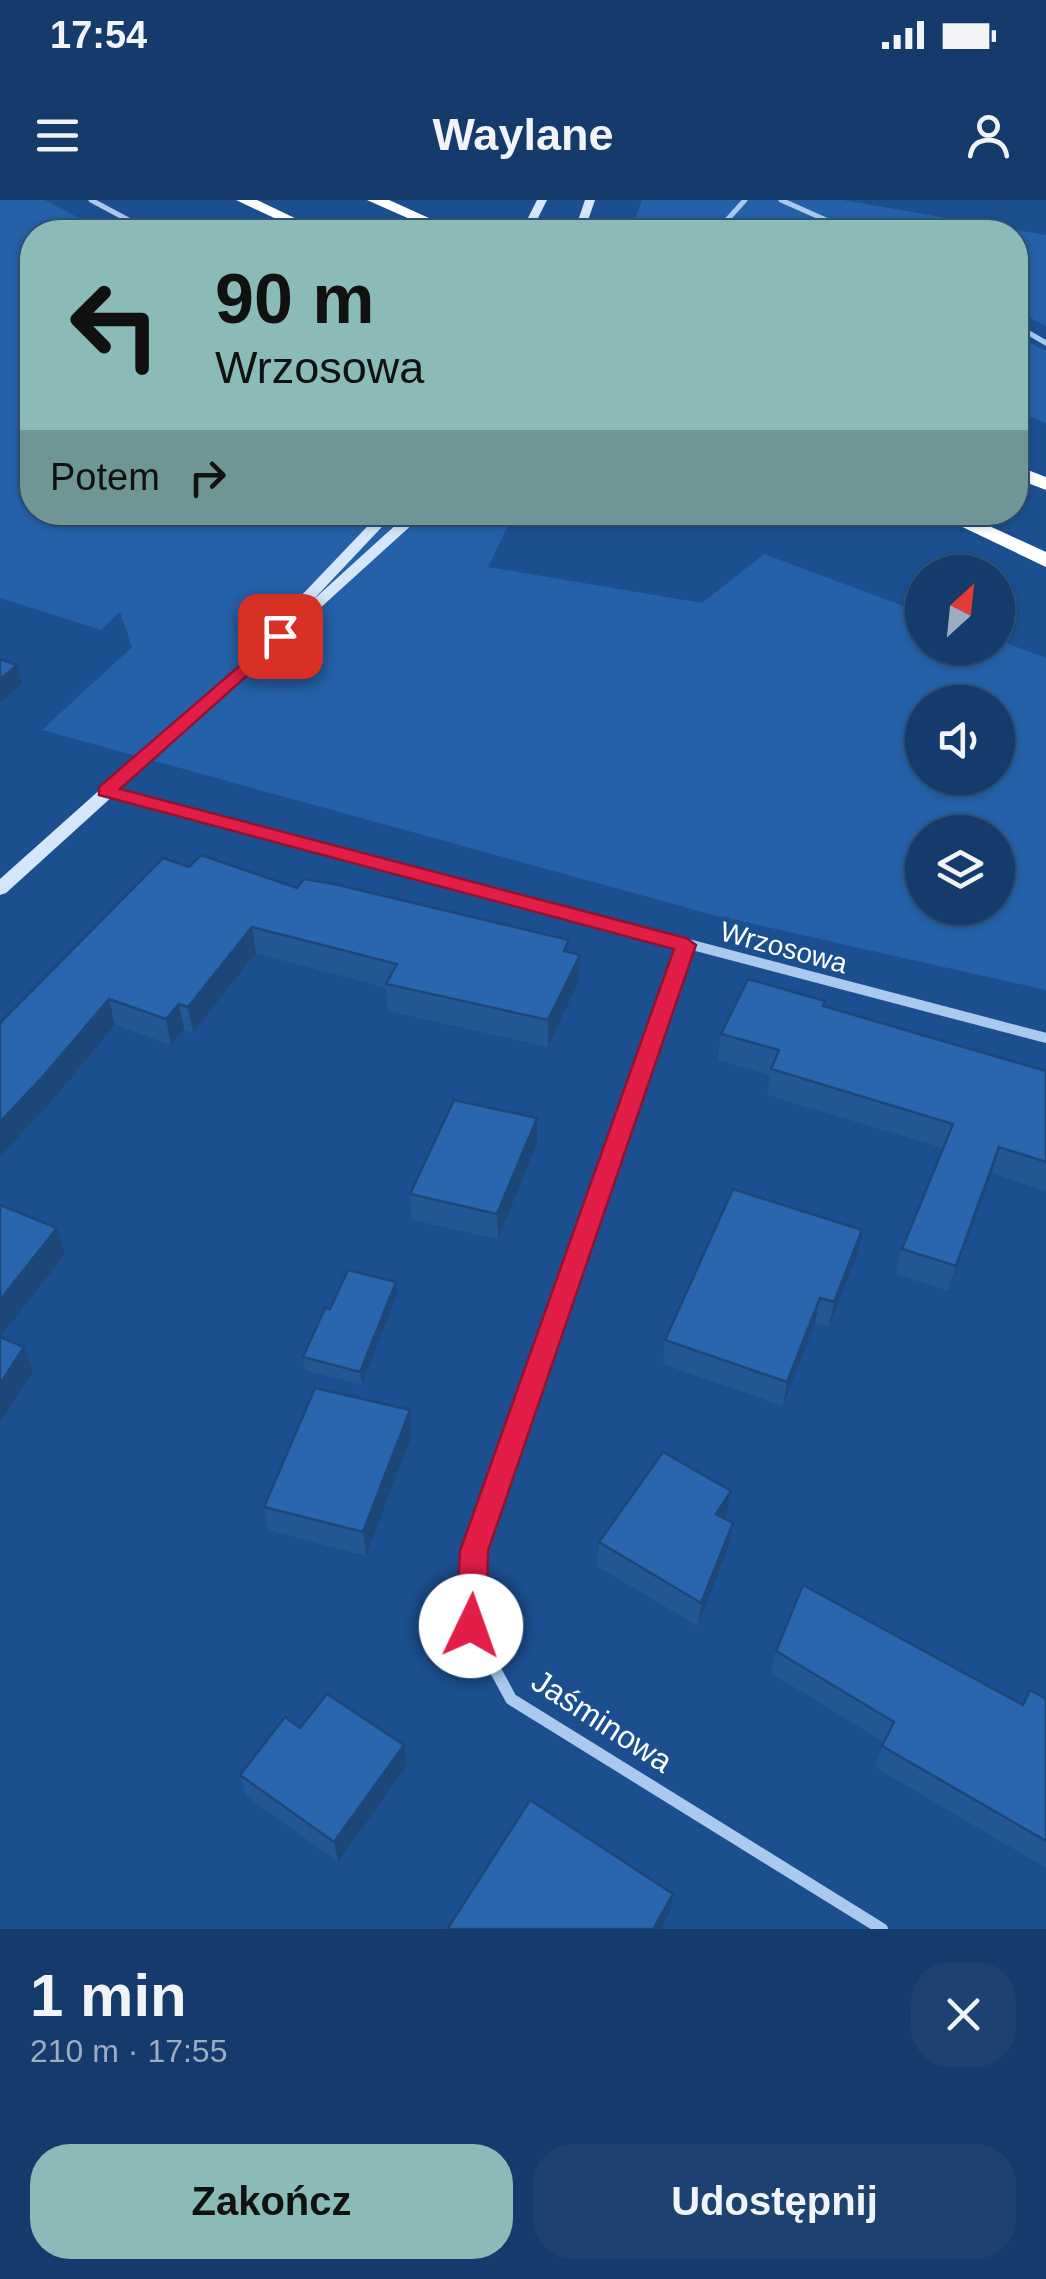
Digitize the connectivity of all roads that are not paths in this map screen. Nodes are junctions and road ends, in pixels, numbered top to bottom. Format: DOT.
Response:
graph roads {
  1 [pos="91,200"];
  2 [pos="244,200"];
  3 [pos="745,200"];
  4 [pos="781,200"];
  5 [pos="383,203"];
  6 [pos="128,220"];
  7 [pos="289,220"];
  8 [pos="423,220"];
  9 [pos="727,220"];
  10 [pos="825,220"];
  11 [pos="377,525"];
  12 [pos="405,525"];
  13 [pos="969,525"];
  14 [pos="1046,560"];
  15 [pos="249,660"];
  16 [pos="106,791"];
  17 [pos="2,884"];
  18 [pos="686,945"];
  19 [pos="1046,1038"];
  20 [pos="882,1929"];
  1 -- 6 [label="lane"];
  2 -- 7 [label="highway"];
  3 -- 9 [label="lane"];
  4 -- 10 [label="lane"];
  5 -- 8 [label="highway"];
  11 -- 15 [label="main road"];
  12 -- 15 [label="main road"];
  13 -- 14 [label="highway"];
  15 -- 16 [label="main road"];
  16 -- 17 [label="main road"];
  16 -- 18 [label="street, Wrzosowa"];
  18 -- 19 [label="street, Wrzosowa"];
  18 -- 20 [label="street, Jaśminowa"];
}
